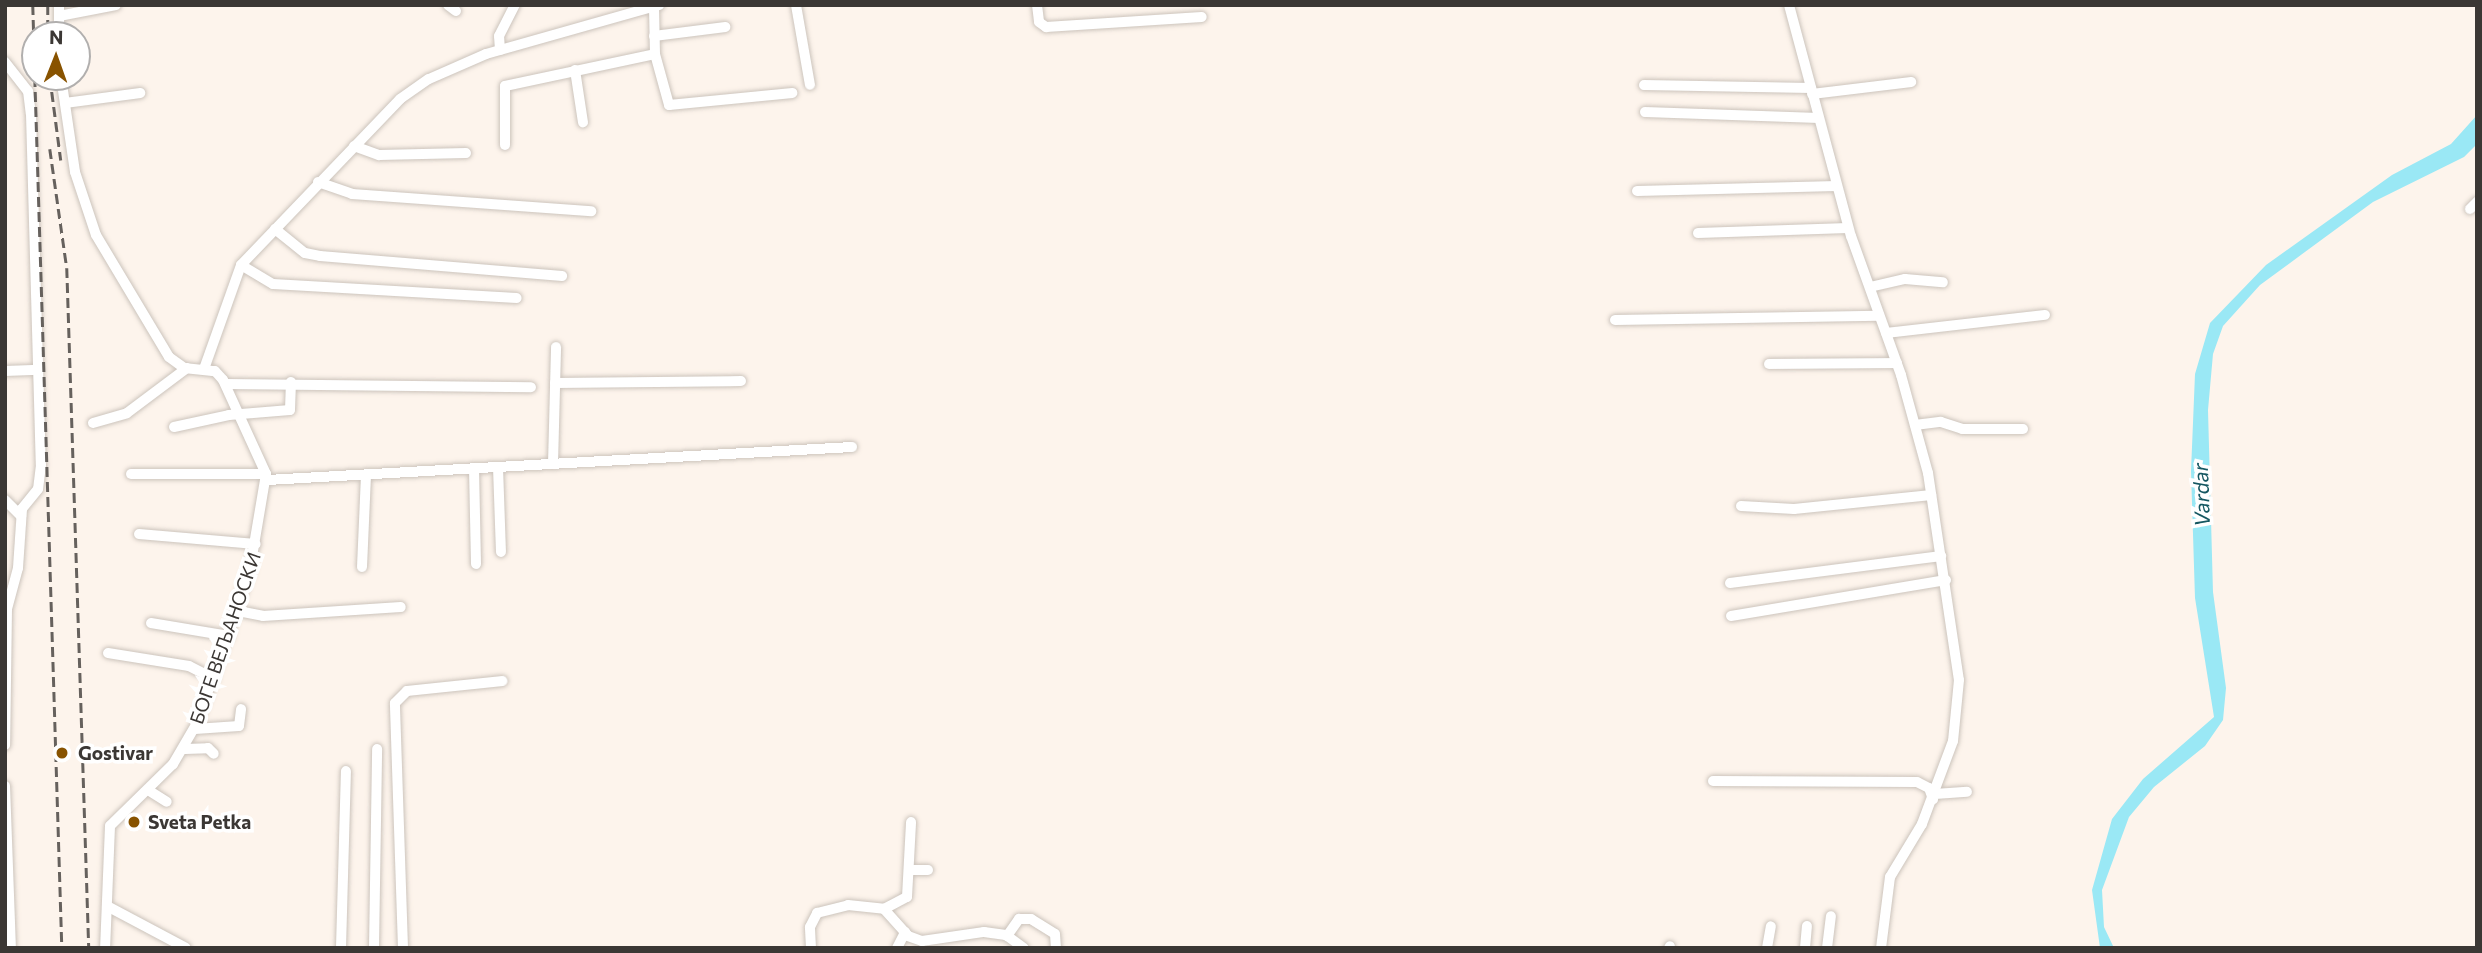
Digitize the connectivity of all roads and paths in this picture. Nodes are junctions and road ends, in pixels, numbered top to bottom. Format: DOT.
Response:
graph roads {
  1 [pos="116,5"];
  2 [pos="515,5"];
  3 [pos="796,5"];
  4 [pos="1038,5"];
  5 [pos="1789,5"];
  6 [pos="656,6"];
  7 [pos="59,11"];
  8 [pos="1202,17"];
  9 [pos="725,27"];
  10 [pos="654,36"];
  11 [pos="500,50"];
  12 [pos="655,54"];
  13 [pos="5,62"];
  14 [pos="575,70"];
  15 [pos="1911,82"];
  16 [pos="810,85"];
  17 [pos="1644,85"];
  18 [pos="63,91"];
  19 [pos="1811,91"];
  20 [pos="140,93"];
  21 [pos="792,93"];
  22 [pos="65,103"];
  23 [pos="1645,112"];
  24 [pos="1818,118"];
  25 [pos="583,122"];
  26 [pos="505,145"];
  27 [pos="354,146"];
  28 [pos="466,153"];
  29 [pos="318,182"];
  30 [pos="1837,186"];
  31 [pos="1637,191"];
  32 [pos="591,211"];
  33 [pos="1849,228"];
  34 [pos="275,229"];
  35 [pos="1698,233"];
  36 [pos="290,248"];
  37 [pos="305,253"];
  38 [pos="240,265"];
  39 [pos="562,276"];
  40 [pos="1943,282"];
  41 [pos="1870,287"];
  42 [pos="517,298"];
  43 [pos="2045,314"];
  44 [pos="1879,316"];
  45 [pos="1615,320"];
  46 [pos="1886,332"];
  47 [pos="556,346"];
  48 [pos="1897,363"];
  49 [pos="1769,364"];
  50 [pos="187,368"];
  51 [pos="204,369"];
  52 [pos="39,370"];
  53 [pos="5,371"];
  54 [pos="291,382"];
  55 [pos="741,382"];
  56 [pos="555,383"];
  57 [pos="226,384"];
  58 [pos="531,387"];
  59 [pos="240,415"];
  60 [pos="93,423"];
  61 [pos="1914,425"];
  62 [pos="174,427"];
  63 [pos="2023,429"];
  64 [pos="852,447"];
  65 [pos="553,464"];
  66 [pos="498,467"];
  67 [pos="474,468"];
  68 [pos="131,474"];
  69 [pos="366,475"];
  70 [pos="266,477"];
  71 [pos="1931,495"];
  72 [pos="5,500"];
  73 [pos="1741,506"];
  74 [pos="21,516"];
  75 [pos="139,534"];
  76 [pos="257,544"];
  77 [pos="502,552"];
  78 [pos="1941,556"];
  79 [pos="476,564"];
  80 [pos="362,567"];
  81 [pos="1945,580"];
  82 [pos="1730,583"];
  83 [pos="10,587"];
  84 [pos="401,607"];
  85 [pos="238,611"];
  86 [pos="1731,616"];
  87 [pos="152,623"];
  88 [pos="229,636"];
  89 [pos="108,653"];
  90 [pos="215,679"];
  91 [pos="502,681"];
  92 [pos="241,709"];
  93 [pos="195,729"];
  94 [pos="5,745"];
  95 [pos="185,749"];
  96 [pos="375,753"];
  97 [pos="214,754"];
  98 [pos="346,771"];
  99 [pos="1713,781"];
  100 [pos="5,786"];
  101 [pos="148,790"];
  102 [pos="1967,792"];
  103 [pos="1934,797"];
  104 [pos="167,802"];
  105 [pos="911,822"];
  106 [pos="909,870"];
  107 [pos="928,870"];
  108 [pos="7,876"];
  109 [pos="107,906"];
  110 [pos="884,909"];
  111 [pos="1831,916"];
  112 [pos="8,921"];
  113 [pos="1771,926"];
  114 [pos="1807,926"];
  115 [pos="905,932"];
  116 [pos="1007,936"];
  117 [pos="11,948"];
  118 [pos="105,948"];
  119 [pos="186,948"];
  120 [pos="341,948"];
  121 [pos="374,948"];
  122 [pos="403,948"];
  123 [pos="811,948"];
  124 [pos="897,948"];
  125 [pos="1024,948"];
  126 [pos="1056,948"];
  127 [pos="1768,948"];
  128 [pos="1805,948"];
  129 [pos="1827,948"];
  130 [pos="1881,948"];
  1 -- 7 [label="street"];
  2 -- 11 [label="street"];
  3 -- 16 [label="street"];
  4 -- 8 [label="street"];
  5 -- 19 [label="street"];
  6 -- 10 [label="street"];
  6 -- 11 [label="street"];
  9 -- 10 [label="street"];
  10 -- 12 [label="street"];
  11 -- 27 [label="street"];
  12 -- 14 [label="street"];
  12 -- 21 [label="street"];
  13 -- 52 [label="street"];
  14 -- 25 [label="street"];
  14 -- 26 [label="street"];
  15 -- 19 [label="street"];
  17 -- 19 [label="street"];
  18 -- 22 [label="street"];
  19 -- 24 [label="street"];
  20 -- 22 [label="street"];
  22 -- 50 [label="street"];
  23 -- 24 [label="street"];
  24 -- 30 [label="street"];
  27 -- 28 [label="street"];
  27 -- 29 [label="street"];
  29 -- 32 [label="street"];
  29 -- 34 [label="street"];
  30 -- 31 [label="street"];
  30 -- 33 [label="street"];
  33 -- 35 [label="street"];
  33 -- 41 [label="street"];
  34 -- 37 [label="street"];
  34 -- 38 [label="street"];
  36 -- 37 [label="street"];
  37 -- 39 [label="street"];
  38 -- 42 [label="street"];
  38 -- 51 [label="street"];
  40 -- 41 [label="street"];
  41 -- 44 [label="street"];
  43 -- 46 [label="street"];
  44 -- 45 [label="street"];
  44 -- 46 [label="street"];
  46 -- 48 [label="street"];
  47 -- 56 [label="street"];
  48 -- 49 [label="street"];
  48 -- 61 [label="street"];
  50 -- 51 [label="street"];
  50 -- 60 [label="street"];
  51 -- 57 [label="street"];
  52 -- 53 [label="street"];
  52 -- 74 [label="street"];
  54 -- 57 [label="street"];
  54 -- 58 [label="street"];
  54 -- 59 [label="street"];
  55 -- 56 [label="street"];
  56 -- 65 [label="street"];
  57 -- 59 [label="street"];
  59 -- 62 [label="street"];
  59 -- 70 [label="street"];
  61 -- 63 [label="street"];
  61 -- 71 [label="street"];
  64 -- 65 [label="street"];
  65 -- 66 [label="street"];
  66 -- 67 [label="street"];
  66 -- 77 [label="street"];
  67 -- 69 [label="street"];
  67 -- 79 [label="street"];
  68 -- 70 [label="street"];
  69 -- 70 [label="street"];
  69 -- 80 [label="street"];
  70 -- 76 [label="street, БОГЕ ВЕЉАНОСКИ"];
  71 -- 73 [label="street"];
  71 -- 78 [label="street"];
  72 -- 74 [label="street"];
  74 -- 83 [label="street"];
  75 -- 76 [label="street"];
  76 -- 85 [label="street, БОГЕ ВЕЉАНОСКИ"];
  78 -- 81 [label="street"];
  78 -- 82 [label="street"];
  81 -- 86 [label="street"];
  81 -- 103 [label="street"];
  83 -- 94 [label="street"];
  84 -- 85 [label="street"];
  85 -- 88 [label="street, БОГЕ ВЕЉАНОСКИ"];
  87 -- 88 [label="street"];
  88 -- 90 [label="street, БОГЕ ВЕЉАНОСКИ"];
  89 -- 90 [label="street"];
  90 -- 93 [label="street, БОГЕ ВЕЉАНОСКИ"];
  91 -- 122 [label="street"];
  92 -- 93 [label="street"];
  93 -- 95 [label="street, БОГЕ ВЕЉАНОСКИ"];
  95 -- 97 [label="street"];
  95 -- 101 [label="street, БОГЕ ВЕЉАНОСКИ"];
  96 -- 121 [label="street"];
  98 -- 120 [label="street"];
  99 -- 103 [label="street"];
  100 -- 108 [label="street"];
  101 -- 104 [label="street"];
  101 -- 109 [label="street, БОГЕ ВЕЉАНОСКИ"];
  102 -- 103 [label="street"];
  103 -- 130 [label="street"];
  105 -- 106 [label="street"];
  106 -- 107 [label="street"];
  106 -- 110 [label="street"];
  108 -- 112 [label="street"];
  109 -- 118 [label="street, БОГЕ ВЕЉАНОСКИ"];
  109 -- 119 [label="street"];
  110 -- 115 [label="street"];
  110 -- 123 [label="street"];
  111 -- 129 [label="street"];
  112 -- 117 [label="street"];
  113 -- 127 [label="street"];
  114 -- 128 [label="street"];
  115 -- 116 [label="street"];
  115 -- 124 [label="street"];
  116 -- 125 [label="street"];
  116 -- 126 [label="street"];
}
